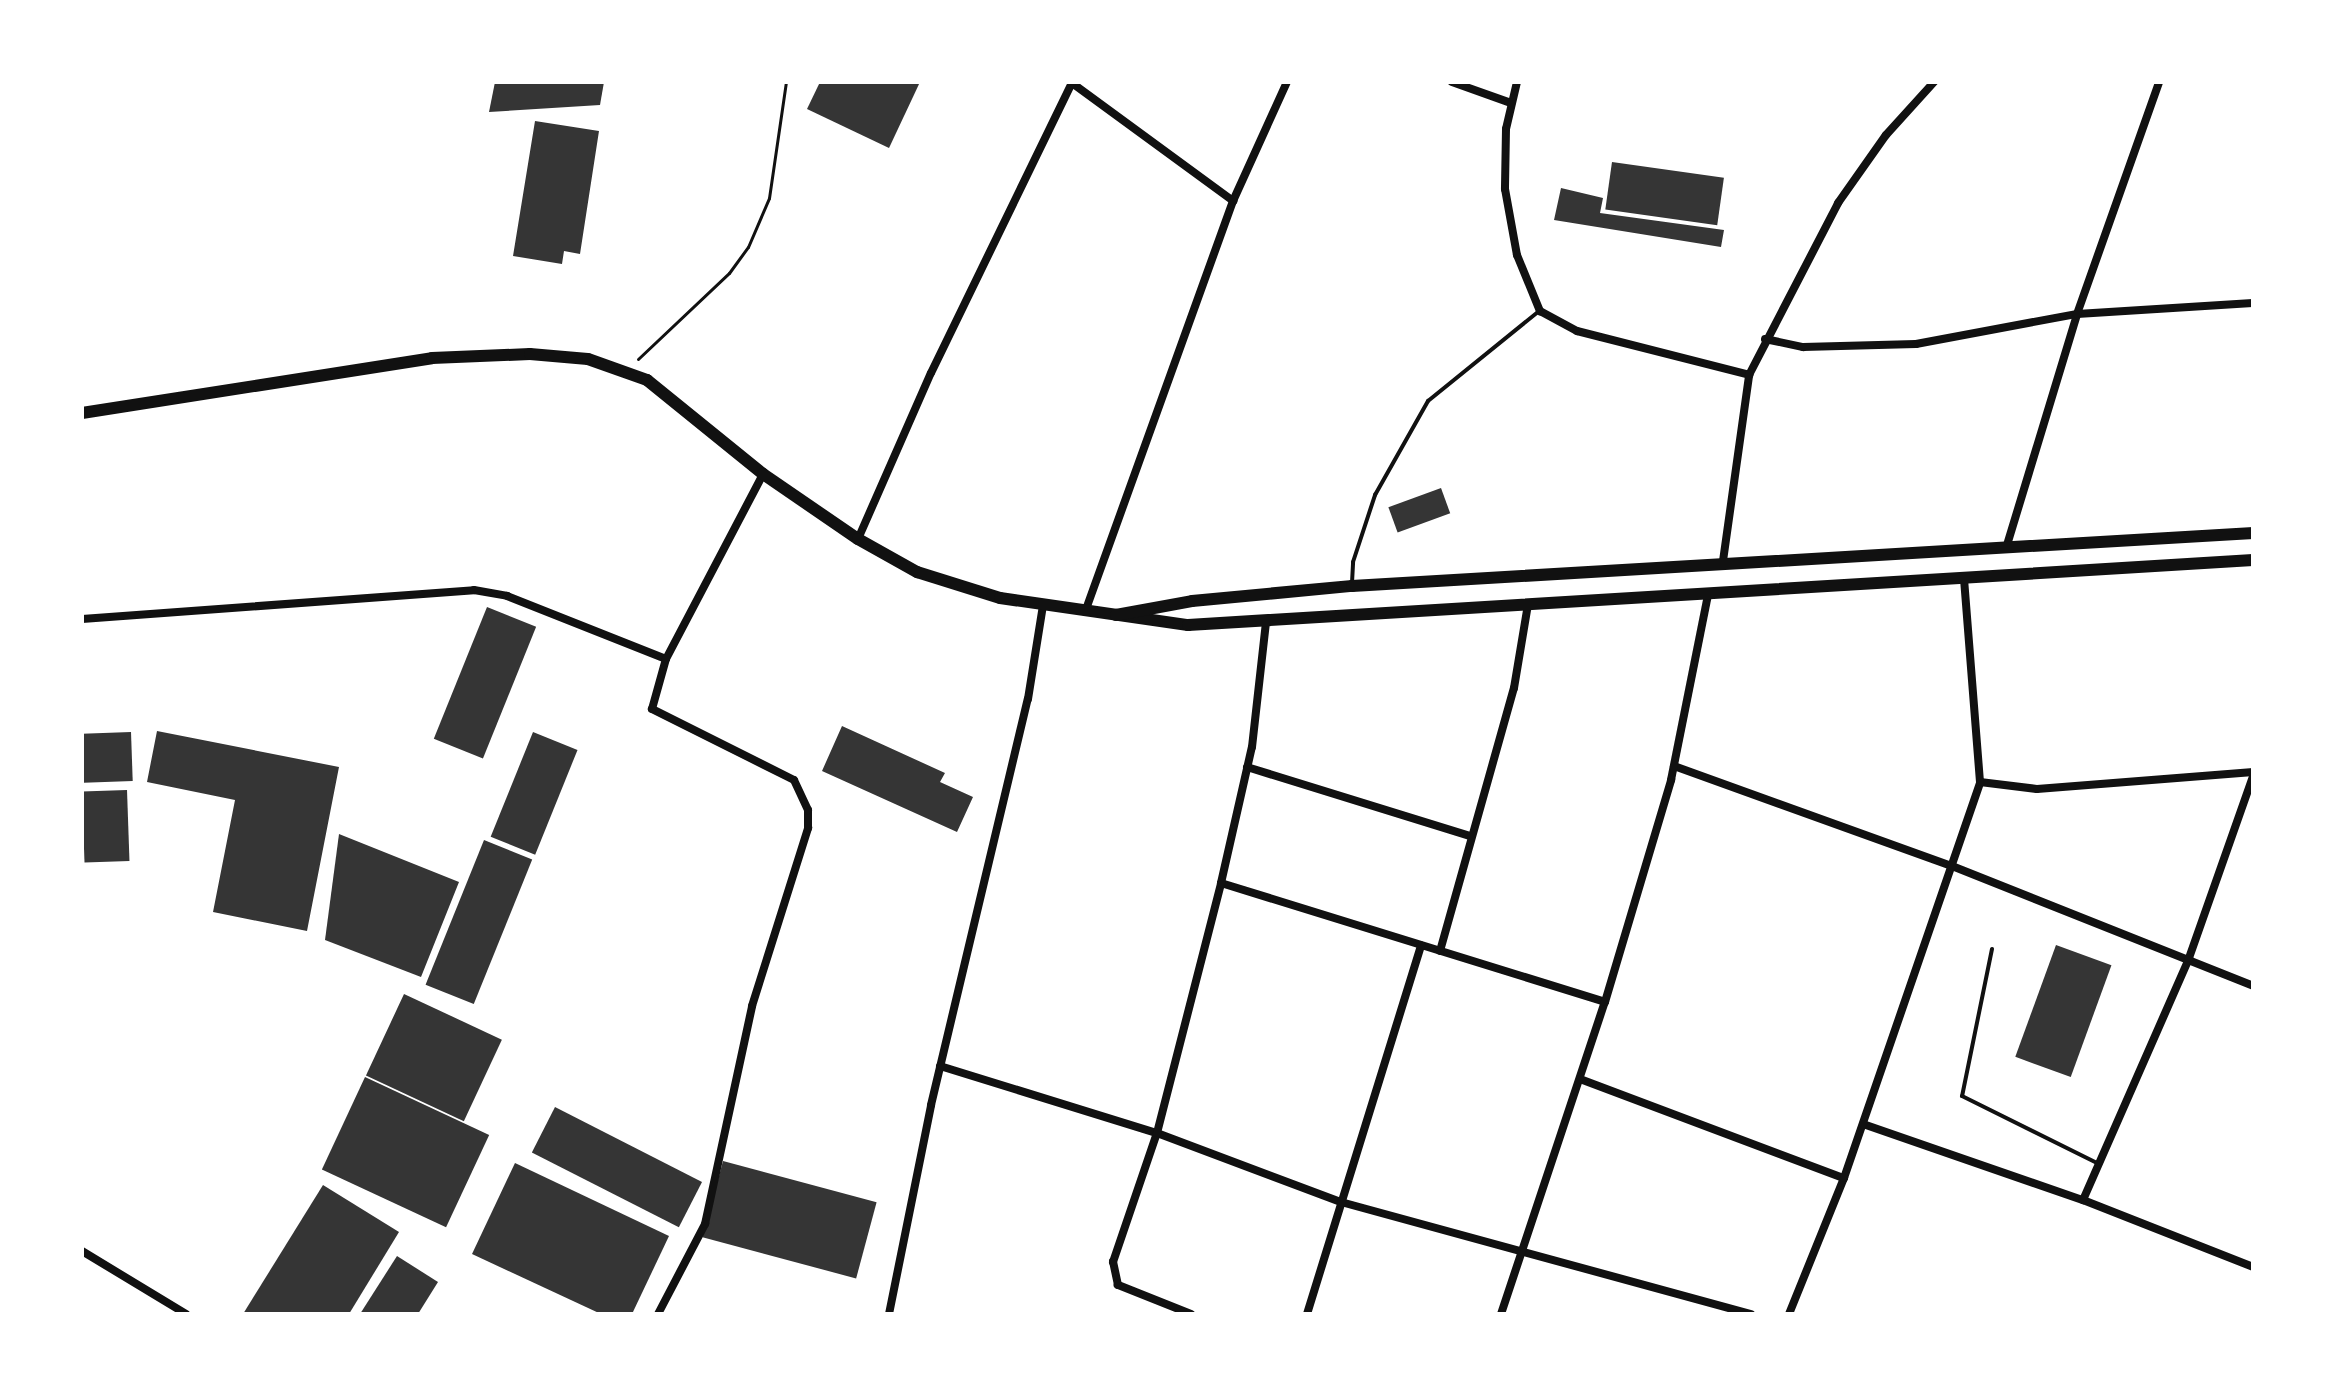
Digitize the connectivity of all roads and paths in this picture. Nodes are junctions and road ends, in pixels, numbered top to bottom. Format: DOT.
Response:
graph roads {
  1 [pos="786,82"];
  2 [pos="1072,82"];
  3 [pos="1287,82"];
  4 [pos="1452,82"];
  5 [pos="1517,82"];
  6 [pos="1934,82"];
  7 [pos="2159,82"];
  8 [pos="1511,103"];
  9 [pos="1233,201"];
  10 [pos="2253,303"];
  11 [pos="1540,311"];
  12 [pos="2077,314"];
  13 [pos="1765,339"];
  14 [pos="627,370"];
  15 [pos="1749,375"];
  16 [pos="82,413"];
  17 [pos="763,474"];
  18 [pos="2253,533"];
  19 [pos="858,539"];
  20 [pos="2007,545"];
  21 [pos="2253,560"];
  22 [pos="1723,561"];
  23 [pos="1964,578"];
  24 [pos="1352,586"];
  25 [pos="1708,595"];
  26 [pos="1528,604"];
  27 [pos="1043,605"];
  28 [pos="1085,613"];
  29 [pos="1109,617"];
  30 [pos="82,619"];
  31 [pos="1266,622"];
  32 [pos="666,659"];
  33 [pos="1674,766"];
  34 [pos="1247,767"];
  35 [pos="2253,774"];
  36 [pos="1980,782"];
  37 [pos="1470,836"];
  38 [pos="1952,866"];
  39 [pos="1221,883"];
  40 [pos="1421,945"];
  41 [pos="1992,949"];
  42 [pos="1440,951"];
  43 [pos="2189,958"];
  44 [pos="2253,986"];
  45 [pos="1605,1002"];
  46 [pos="940,1066"];
  47 [pos="1580,1079"];
  48 [pos="1863,1124"];
  49 [pos="1157,1133"];
  50 [pos="2099,1164"];
  51 [pos="1844,1178"];
  52 [pos="2083,1200"];
  53 [pos="1341,1202"];
  54 [pos="1522,1248"];
  55 [pos="82,1251"];
  56 [pos="2253,1267"];
  57 [pos="186,1314"];
  58 [pos="658,1314"];
  59 [pos="889,1314"];
  60 [pos="1191,1314"];
  61 [pos="1307,1314"];
  62 [pos="1501,1314"];
  63 [pos="1751,1314"];
  64 [pos="1789,1314"];
  1 -- 14 [label="path"];
  2 -- 9 [label="street"];
  2 -- 19 [label="street"];
  3 -- 9 [label="street"];
  4 -- 8 [label="street"];
  5 -- 8 [label="street"];
  6 -- 13 [label="street"];
  7 -- 12 [label="street"];
  8 -- 11 [label="street"];
  9 -- 28 [label="street"];
  10 -- 12 [label="street"];
  11 -- 15 [label="street"];
  11 -- 24 [label="lane"];
  12 -- 13 [label="street"];
  12 -- 20 [label="street"];
  13 -- 15 [label="street"];
  14 -- 16 [label="main road"];
  14 -- 17 [label="main road"];
  15 -- 22 [label="street"];
  17 -- 19 [label="main road"];
  17 -- 32 [label="street"];
  18 -- 20 [label="main road"];
  19 -- 27 [label="main road"];
  20 -- 22 [label="main road"];
  21 -- 23 [label="main road"];
  22 -- 24 [label="main road"];
  23 -- 25 [label="main road"];
  23 -- 36 [label="street"];
  24 -- 29 [label="main road"];
  25 -- 26 [label="main road"];
  25 -- 33 [label="street"];
  26 -- 31 [label="main road"];
  26 -- 37 [label="street"];
  27 -- 28 [label="main road"];
  27 -- 46 [label="street"];
  28 -- 29 [label="main road"];
  29 -- 31 [label="main road"];
  30 -- 32 [label="street"];
  31 -- 34 [label="street"];
  32 -- 58 [label="street"];
  33 -- 38 [label="street"];
  33 -- 45 [label="street"];
  34 -- 37 [label="street"];
  34 -- 39 [label="street"];
  35 -- 36 [label="street"];
  35 -- 43 [label="street"];
  36 -- 38 [label="street"];
  37 -- 42 [label="street"];
  38 -- 43 [label="street"];
  38 -- 48 [label="street"];
  39 -- 40 [label="street"];
  39 -- 49 [label="street"];
  40 -- 42 [label="street"];
  40 -- 53 [label="street"];
  41 -- 50 [label="lane"];
  42 -- 45 [label="street"];
  43 -- 44 [label="street"];
  43 -- 50 [label="street"];
  45 -- 47 [label="street"];
  46 -- 49 [label="street"];
  46 -- 59 [label="street"];
  47 -- 51 [label="street"];
  47 -- 54 [label="street"];
  48 -- 51 [label="street"];
  48 -- 52 [label="street"];
  49 -- 53 [label="street"];
  49 -- 60 [label="street"];
  50 -- 52 [label="street"];
  51 -- 64 [label="street"];
  52 -- 56 [label="street"];
  53 -- 54 [label="street"];
  53 -- 61 [label="street"];
  54 -- 62 [label="street"];
  54 -- 63 [label="street"];
  55 -- 57 [label="street"];
}
